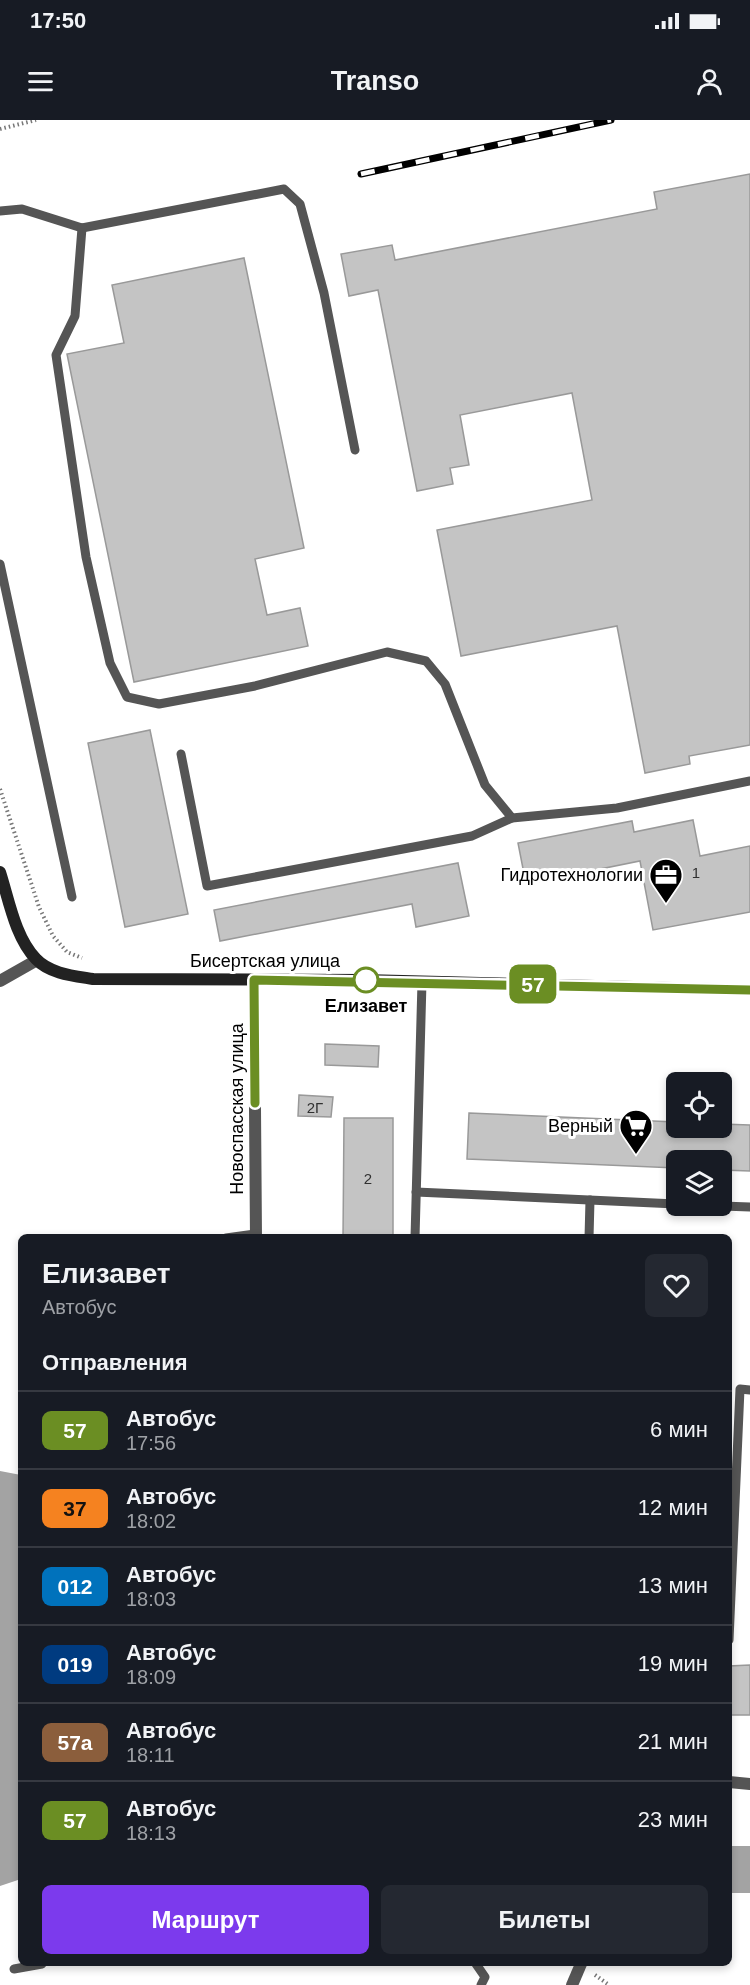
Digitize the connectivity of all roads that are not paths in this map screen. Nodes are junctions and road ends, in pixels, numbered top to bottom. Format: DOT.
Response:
graph roads {
  1 [pos="0,211"];
  2 [pos="82,228"];
  3 [pos="355,450"];
  4 [pos="0,564"];
  5 [pos="4,610"];
  6 [pos="181,754"];
  7 [pos="750,781"];
  8 [pos="512,818"];
  9 [pos="0,872"];
  10 [pos="72,897"];
  11 [pos="37,960"];
  12 [pos="254,980"];
  13 [pos="0,981"];
  14 [pos="422,982"];
  15 [pos="750,990"];
  16 [pos="416,1192"];
  17 [pos="590,1200"];
  18 [pos="666,1204"];
  19 [pos="732,1206"];
  20 [pos="750,1207"];
  21 [pos="255,1234"];
  22 [pos="415,1234"];
  23 [pos="589,1234"];
  24 [pos="750,1390"];
  25 [pos="732,1572"];
  26 [pos="732,1782"];
  27 [pos="750,1784"];
  28 [pos="31,1966"];
  29 [pos="477,1966"];
  30 [pos="580,1966"];
  31 [pos="14,1969"];
  32 [pos="481,1985"];
  33 [pos="572,1985"];
  1 -- 2 [label="lane"];
  2 -- 3 [label="lane"];
  2 -- 8 [label="lane"];
  4 -- 5 [label="lane"];
  5 -- 10 [label="lane"];
  6 -- 8 [label="lane"];
  7 -- 8 [label="lane"];
  9 -- 11 [label="main road"];
  11 -- 12 [label="main road, Бисертская улица"];
  11 -- 13 [label="street"];
  12 -- 14 [label="main road, Бисертская улица"];
  12 -- 21 [label="street, Новоспасская улица"];
  14 -- 15 [label="main road, Бисертская улица"];
  14 -- 16 [label="lane"];
  16 -- 17 [label="lane"];
  16 -- 22 [label="lane"];
  17 -- 18 [label="lane"];
  17 -- 23 [label="lane"];
  19 -- 20 [label="lane"];
  24 -- 25 [label="lane"];
  26 -- 27 [label="street"];
  28 -- 31 [label="lane"];
  29 -- 32 [label="lane"];
  30 -- 33 [label="street"];
}
